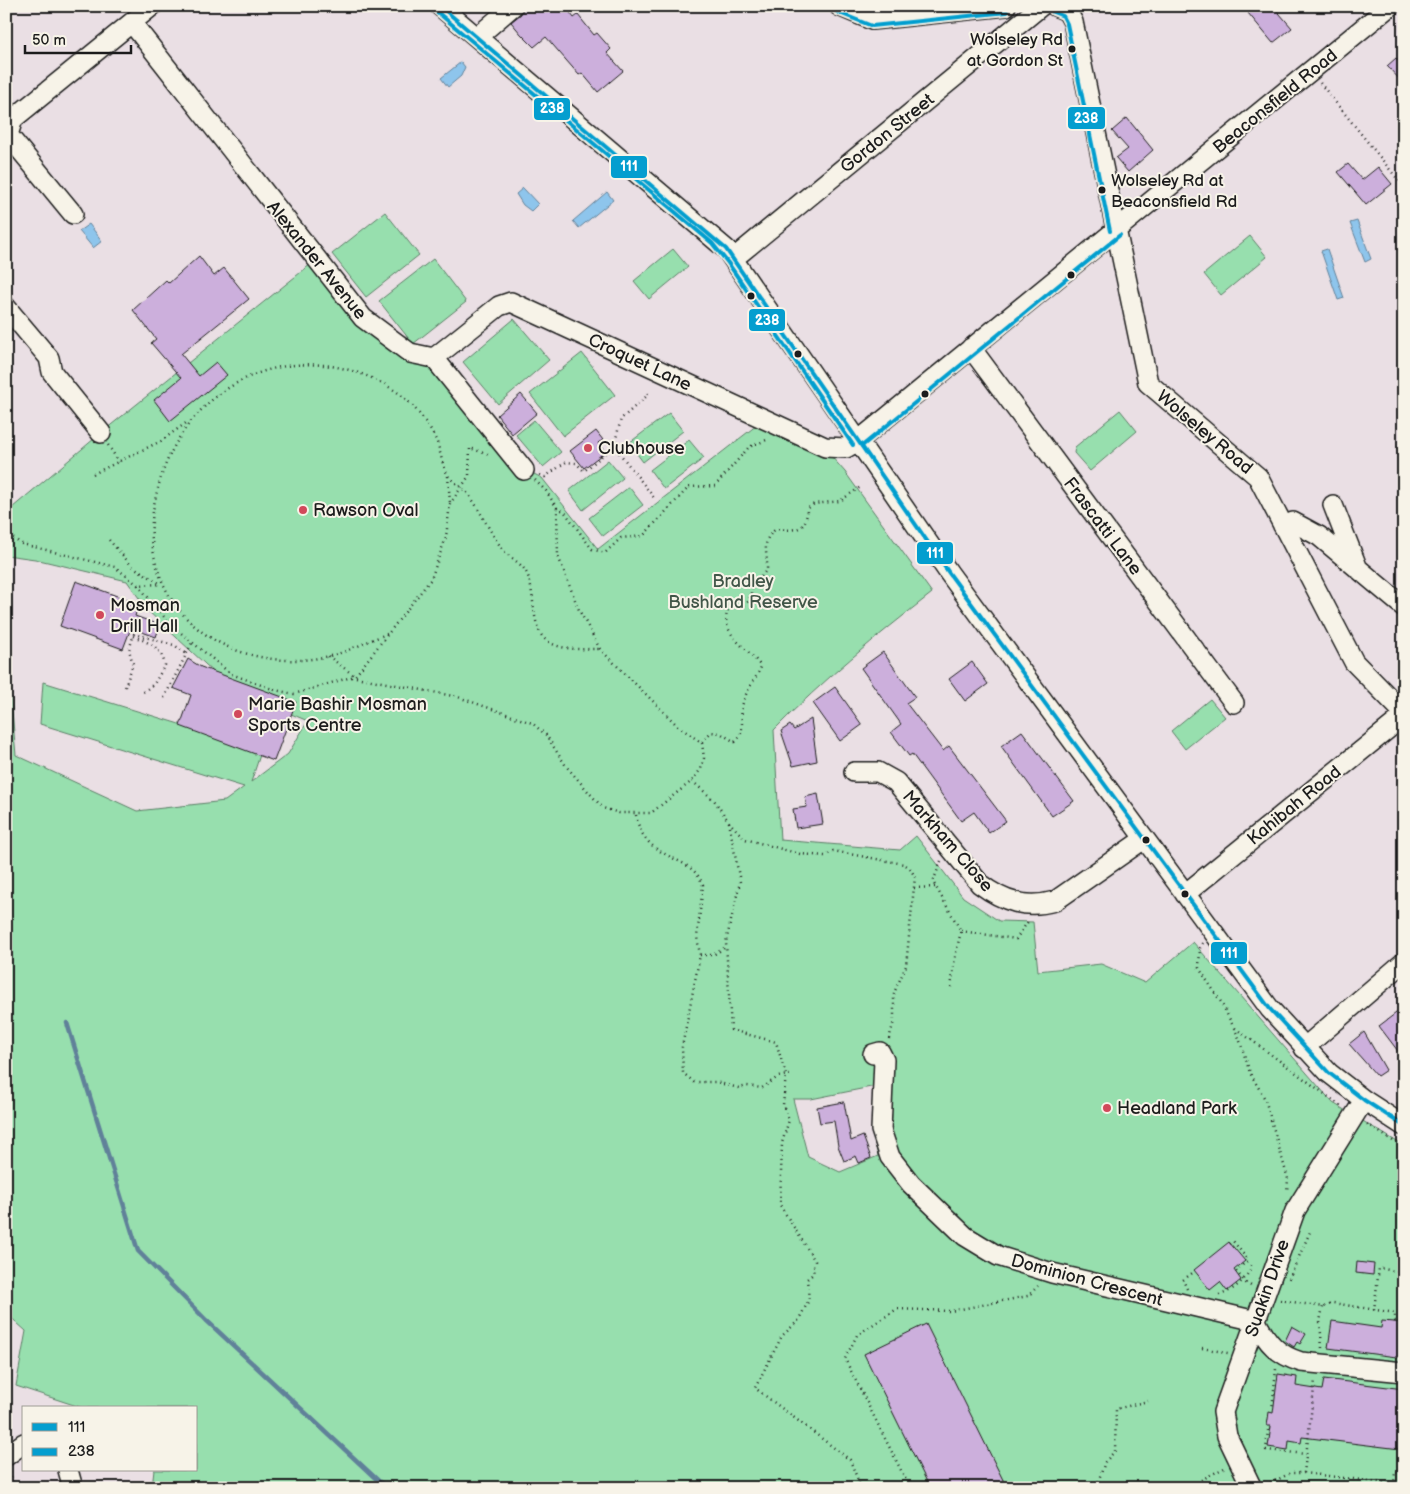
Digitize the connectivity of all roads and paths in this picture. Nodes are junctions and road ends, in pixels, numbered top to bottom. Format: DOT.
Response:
graph roads {
  1 [pos="152,6"];
  2 [pos="440,6"];
  3 [pos="513,6"];
  4 [pos="839,6"];
  5 [pos="1006,6"];
  6 [pos="1042,6"];
  7 [pos="1055,6"];
  8 [pos="1390,6"];
  9 [pos="132,23"];
  10 [pos="477,37"];
  11 [pos="1310,72"];
  12 [pos="9,115"];
  13 [pos="1404,187"];
  14 [pos="73,214"];
  15 [pos="1116,230"];
  16 [pos="733,259"];
  17 [pos="6,307"];
  18 [pos="971,348"];
  19 [pos="434,358"];
  20 [pos="647,390"];
  21 [pos="188,422"];
  22 [pos="783,428"];
  23 [pos="101,434"];
  24 [pos="858,441"];
  25 [pos="614,446"];
  26 [pos="493,456"];
  27 [pos="524,470"];
  28 [pos="93,474"];
  29 [pos="448,476"];
  30 [pos="862,486"];
  31 [pos="462,488"];
  32 [pos="655,499"];
  33 [pos="450,504"];
  34 [pos="1333,505"];
  35 [pos="557,508"];
  36 [pos="1283,526"];
  37 [pos="13,538"];
  38 [pos="109,540"];
  39 [pos="1359,571"];
  40 [pos="162,584"];
  41 [pos="138,586"];
  42 [pos="1404,607"];
  43 [pos="387,634"];
  44 [pos="133,636"];
  45 [pos="192,643"];
  46 [pos="600,649"];
  47 [pos="186,654"];
  48 [pos="328,656"];
  49 [pos="355,676"];
  50 [pos="125,687"];
  51 [pos="143,692"];
  52 [pos="164,698"];
  53 [pos="1234,703"];
  54 [pos="1404,714"];
  55 [pos="702,743"];
  56 [pos="854,772"];
  57 [pos="692,781"];
  58 [pos="636,815"];
  59 [pos="729,822"];
  60 [pos="1144,839"];
  61 [pos="948,845"];
  62 [pos="936,887"];
  63 [pos="914,888"];
  64 [pos="1185,894"];
  65 [pos="1027,922"];
  66 [pos="1212,929"];
  67 [pos="961,932"];
  68 [pos="726,947"];
  69 [pos="700,955"];
  70 [pos="1404,962"];
  71 [pos="951,988"];
  72 [pos="1234,1027"];
  73 [pos="1304,1048"];
  74 [pos="876,1053"];
  75 [pos="793,1074"];
  76 [pos="786,1075"];
  77 [pos="1364,1100"];
  78 [pos="1345,1108"];
  79 [pos="1366,1123"];
  80 [pos="1398,1134"];
  81 [pos="1284,1201"];
  82 [pos="1230,1244"];
  83 [pos="1251,1265"];
  84 [pos="1052,1273"];
  85 [pos="1404,1273"];
  86 [pos="1254,1277"];
  87 [pos="1243,1279"];
  88 [pos="1258,1289"];
  89 [pos="1212,1297"];
  90 [pos="1323,1307"];
  91 [pos="1374,1310"];
  92 [pos="1256,1321"];
  93 [pos="1404,1322"];
  94 [pos="1277,1362"];
  95 [pos="1320,1365"];
  96 [pos="1404,1372"];
  97 [pos="1148,1401"];
  98 [pos="6,1406"];
  99 [pos="1272,1410"];
  100 [pos="6,1424"];
  101 [pos="1268,1430"];
  102 [pos="22,1445"];
  103 [pos="1306,1454"];
  104 [pos="1239,1461"];
  105 [pos="8,1462"];
  106 [pos="69,1472"];
  107 [pos="1304,1473"];
  108 [pos="1404,1474"];
  109 [pos="1201,1480"];
  110 [pos="1258,1487"];
  111 [pos="14,1488"];
  112 [pos="73,1488"];
  113 [pos="861,1488"];
  114 [pos="910,1488"];
  115 [pos="1090,1488"];
  1 -- 9 [label="street"];
  2 -- 10 [label="street"];
  3 -- 10 [label="street"];
  4 -- 5 [label="street"];
  6 -- 16 [label="street, Gordon Street"];
  7 -- 15 [label="street, Wolseley Road"];
  8 -- 11 [label="street, Beaconsfield Road"];
  9 -- 12 [label="street"];
  9 -- 19 [label="street, Alexander Avenue"];
  10 -- 16 [label="street"];
  11 -- 13 [label="path"];
  11 -- 15 [label="street, Beaconsfield Road"];
  12 -- 14 [label="street"];
  15 -- 18 [label="street, Beaconsfield Road"];
  15 -- 36 [label="street, Wolseley Road"];
  16 -- 24 [label="street"];
  17 -- 23 [label="street"];
  18 -- 24 [label="street, Beaconsfield Road"];
  18 -- 53 [label="street, Frascatti Lane"];
  19 -- 22 [label="street, Croquet Lane"];
  19 -- 27 [label="street"];
  20 -- 25 [label="path"];
  21 -- 28 [label="path"];
  21 -- 29 [label="path"];
  21 -- 40 [label="path"];
  22 -- 24 [label="street, Croquet Lane"];
  22 -- 35 [label="path"];
  24 -- 60 [label="street"];
  25 -- 27 [label="path"];
  25 -- 32 [label="path"];
  26 -- 31 [label="path"];
  27 -- 35 [label="path"];
  29 -- 31 [label="path"];
  29 -- 33 [label="path"];
  30 -- 55 [label="path"];
  31 -- 33 [label="path"];
  31 -- 46 [label="path"];
  33 -- 43 [label="path"];
  34 -- 39 [label="street"];
  35 -- 46 [label="path"];
  36 -- 39 [label="street"];
  36 -- 54 [label="street, Wolseley Road"];
  37 -- 41 [label="path"];
  38 -- 40 [label="path"];
  39 -- 42 [label="street"];
  40 -- 41 [label="path"];
  40 -- 48 [label="path"];
  41 -- 45 [label="path"];
  43 -- 48 [label="path"];
  43 -- 49 [label="path"];
  44 -- 47 [label="path"];
  44 -- 50 [label="path"];
  44 -- 51 [label="path"];
  45 -- 47 [label="path"];
  45 -- 49 [label="path"];
  46 -- 55 [label="path"];
  47 -- 52 [label="path"];
  48 -- 49 [label="path"];
  49 -- 58 [label="path"];
  54 -- 64 [label="street, Kahibah Road"];
  55 -- 57 [label="path"];
  56 -- 61 [label="street, Markham Close"];
  57 -- 58 [label="path"];
  57 -- 59 [label="path"];
  58 -- 69 [label="path"];
  59 -- 63 [label="path"];
  59 -- 68 [label="path"];
  60 -- 61 [label="street, Markham Close"];
  60 -- 64 [label="street"];
  61 -- 62 [label="path"];
  62 -- 63 [label="path"];
  62 -- 67 [label="path"];
  63 -- 74 [label="path"];
  64 -- 66 [label="street"];
  65 -- 67 [label="path"];
  66 -- 72 [label="path"];
  66 -- 73 [label="street"];
  67 -- 71 [label="path"];
  68 -- 69 [label="path"];
  68 -- 76 [label="path"];
  69 -- 76 [label="path"];
  70 -- 73 [label="street"];
  72 -- 78 [label="path"];
  72 -- 81 [label="path"];
  73 -- 77 [label="street"];
  74 -- 84 [label="street, Dominion Crescent"];
  75 -- 76 [label="path"];
  76 -- 113 [label="path"];
  77 -- 80 [label="street"];
  77 -- 88 [label="street, Suakin Drive"];
  79 -- 80 [label="path"];
  82 -- 87 [label="path"];
  83 -- 87 [label="path"];
  84 -- 92 [label="street, Dominion Crescent"];
  84 -- 114 [label="path"];
  85 -- 91 [label="path"];
  86 -- 88 [label="path"];
  87 -- 88 [label="path"];
  87 -- 89 [label="path"];
  88 -- 90 [label="path"];
  88 -- 92 [label="street, Suakin Drive"];
  90 -- 91 [label="path"];
  90 -- 95 [label="path"];
  91 -- 93 [label="path"];
  92 -- 95 [label="street"];
  92 -- 104 [label="street, Suakin Drive"];
  94 -- 99 [label="path"];
  95 -- 96 [label="street"];
  95 -- 103 [label="path"];
  97 -- 115 [label="path"];
  98 -- 100 [label="path"];
  101 -- 103 [label="path"];
  102 -- 105 [label="street"];
  103 -- 107 [label="path"];
  104 -- 109 [label="path"];
  104 -- 110 [label="street, Suakin Drive"];
  105 -- 111 [label="path"];
  106 -- 112 [label="street"];
  107 -- 108 [label="path"];
  107 -- 110 [label="path"];
}
